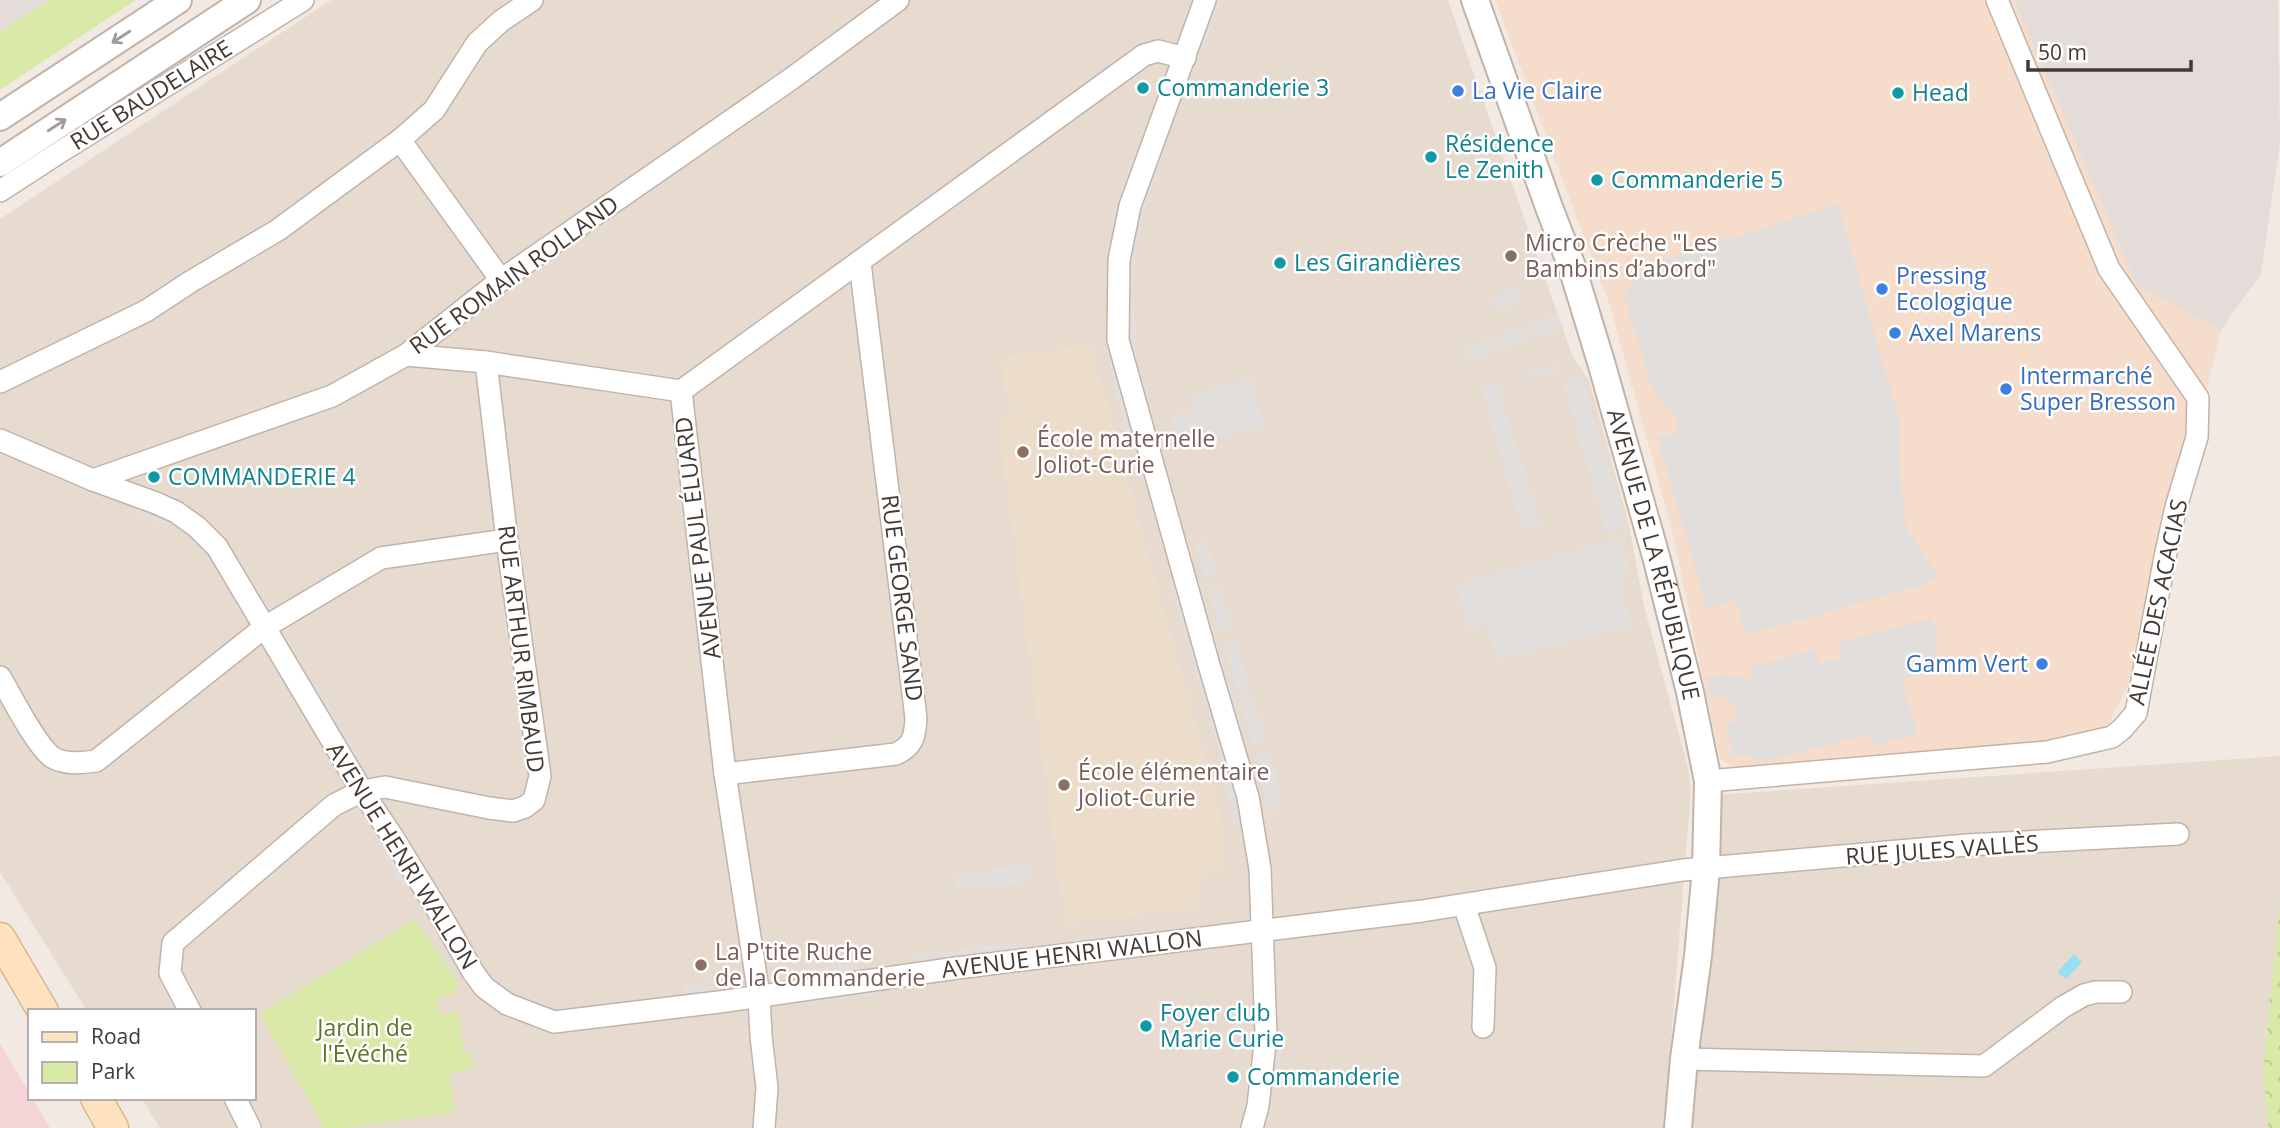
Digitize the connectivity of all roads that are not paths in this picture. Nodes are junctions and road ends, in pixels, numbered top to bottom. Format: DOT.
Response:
graph roads {
  1 [pos="178,0"];
  2 [pos="247,0"];
  3 [pos="303,0"];
  4 [pos="532,0"];
  5 [pos="898,0"];
  6 [pos="1205,0"];
  7 [pos="1475,0"];
  8 [pos="1997,0"];
  9 [pos="1185,58"];
  10 [pos="0,117"];
  11 [pos="400,140"];
  12 [pos="0,163"];
  13 [pos="0,191"];
  14 [pos="860,262"];
  15 [pos="501,280"];
  16 [pos="406,355"];
  17 [pos="486,362"];
  18 [pos="0,382"];
  19 [pos="681,391"];
  20 [pos="0,440"];
  21 [pos="93,480"];
  22 [pos="507,540"];
  23 [pos="265,627"];
  24 [pos="0,677"];
  25 [pos="725,774"];
  26 [pos="1707,781"];
  27 [pos="362,791"];
  28 [pos="2178,835"];
  29 [pos="1706,869"];
  30 [pos="1464,905"];
  31 [pos="1261,931"];
  32 [pos="0,938"];
  33 [pos="0,976"];
  34 [pos="2121,992"];
  35 [pos="759,996"];
  36 [pos="42,1009"];
  37 [pos="189,1009"];
  38 [pos="28,1024"];
  39 [pos="1483,1027"];
  40 [pos="1684,1059"];
  41 [pos="74,1100"];
  42 [pos="97,1100"];
  43 [pos="236,1100"];
  44 [pos="89,1128"];
  45 [pos="113,1128"];
  46 [pos="250,1128"];
  47 [pos="764,1128"];
  48 [pos="1252,1128"];
  49 [pos="1678,1128"];
  1 -- 10 [label="street, one-way"];
  12 -- 2 [label="street, one-way"];
  3 -- 13 [label="street, RUE BAUDELAIRE"];
  4 -- 11 [label="street"];
  5 -- 15 [label="street, RUE ROMAIN ROLLAND"];
  6 -- 9 [label="street"];
  7 -- 26 [label="street, AVENUE DE LA RÉPUBLIQUE"];
  8 -- 26 [label="street, ALLÉE DES ACACIAS"];
  9 -- 14 [label="street, AVENUE PAUL ÉLUARD"];
  9 -- 31 [label="street"];
  11 -- 15 [label="street"];
  11 -- 18 [label="street"];
  14 -- 19 [label="street, AVENUE PAUL ÉLUARD"];
  14 -- 25 [label="street, RUE GEORGE SAND"];
  15 -- 16 [label="street, RUE ROMAIN ROLLAND"];
  16 -- 17 [label="street"];
  16 -- 21 [label="street, RUE ROMAIN ROLLAND"];
  17 -- 19 [label="street"];
  17 -- 22 [label="street, RUE ARTHUR RIMBAUD"];
  19 -- 25 [label="street, AVENUE PAUL ÉLUARD"];
  20 -- 21 [label="street, AVENUE HENRI WALLON"];
  21 -- 23 [label="street, AVENUE HENRI WALLON"];
  22 -- 23 [label="street"];
  22 -- 27 [label="street, RUE ARTHUR RIMBAUD"];
  23 -- 24 [label="street"];
  23 -- 27 [label="street, AVENUE HENRI WALLON"];
  25 -- 35 [label="street, AVENUE PAUL ÉLUARD"];
  26 -- 29 [label="street, AVENUE DE LA RÉPUBLIQUE"];
  27 -- 35 [label="street, AVENUE HENRI WALLON"];
  27 -- 37 [label="street"];
  28 -- 29 [label="street, RUE JULES VALLÈS"];
  29 -- 30 [label="street, AVENUE HENRI WALLON"];
  29 -- 40 [label="street, AVENUE DE LA RÉPUBLIQUE"];
  30 -- 31 [label="street, AVENUE HENRI WALLON"];
  30 -- 39 [label="street"];
  31 -- 35 [label="street, AVENUE HENRI WALLON"];
  31 -- 48 [label="street"];
  32 -- 36 [label="main road"];
  33 -- 38 [label="main road"];
  34 -- 40 [label="street"];
  35 -- 47 [label="street, AVENUE PAUL ÉLUARD"];
  40 -- 49 [label="street, AVENUE DE LA RÉPUBLIQUE"];
  41 -- 44 [label="main road"];
  42 -- 45 [label="main road"];
  43 -- 46 [label="street"];
}
